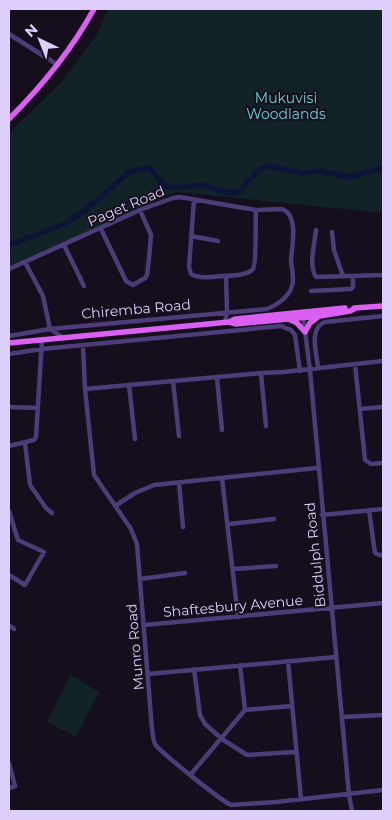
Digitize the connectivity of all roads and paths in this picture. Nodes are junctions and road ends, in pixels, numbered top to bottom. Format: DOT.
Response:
graph roads {
  1 [pos="94,9"];
  2 [pos="9,34"];
  3 [pos="58,65"];
  4 [pos="9,119"];
  5 [pos="194,200"];
  6 [pos="140,210"];
  7 [pos="256,210"];
  8 [pos="101,229"];
  9 [pos="316,230"];
  10 [pos="332,232"];
  11 [pos="191,236"];
  12 [pos="218,241"];
  13 [pos="64,245"];
  14 [pos="25,262"];
  15 [pos="9,270"];
  16 [pos="383,275"];
  17 [pos="226,276"];
  18 [pos="343,276"];
  19 [pos="353,276"];
  20 [pos="84,286"];
  21 [pos="311,291"];
  22 [pos="383,306"];
  23 [pos="356,308"];
  24 [pos="267,309"];
  25 [pos="227,312"];
  26 [pos="303,315"];
  27 [pos="320,316"];
  28 [pos="383,316"];
  29 [pos="289,319"];
  30 [pos="356,319"];
  31 [pos="153,320"];
  32 [pos="227,322"];
  33 [pos="50,329"];
  34 [pos="151,329"];
  35 [pos="229,331"];
  36 [pos="305,332"];
  37 [pos="9,336"];
  38 [pos="62,337"];
  39 [pos="150,338"];
  40 [pos="42,340"];
  41 [pos="9,343"];
  42 [pos="83,346"];
  43 [pos="42,349"];
  44 [pos="9,354"];
  45 [pos="383,361"];
  46 [pos="355,364"];
  47 [pos="318,368"];
  48 [pos="310,370"];
  49 [pos="300,371"];
  50 [pos="261,373"];
  51 [pos="217,378"];
  52 [pos="173,381"];
  53 [pos="129,385"];
  54 [pos="85,389"];
  55 [pos="9,407"];
  56 [pos="383,407"];
  57 [pos="38,408"];
  58 [pos="360,409"];
  59 [pos="266,426"];
  60 [pos="222,430"];
  61 [pos="180,436"];
  62 [pos="135,438"];
  63 [pos="26,442"];
  64 [pos="9,446"];
  65 [pos="383,463"];
  66 [pos="317,468"];
  67 [pos="222,478"];
  68 [pos="178,483"];
  69 [pos="115,506"];
  70 [pos="383,509"];
  71 [pos="369,510"];
  72 [pos="9,511"];
  73 [pos="52,513"];
  74 [pos="322,515"];
  75 [pos="274,519"];
  76 [pos="229,524"];
  77 [pos="183,527"];
  78 [pos="383,555"];
  79 [pos="276,566"];
  80 [pos="234,569"];
  81 [pos="185,573"];
  82 [pos="9,575"];
  83 [pos="140,579"];
  84 [pos="383,603"];
  85 [pos="331,608"];
  86 [pos="238,617"];
  87 [pos="9,625"];
  88 [pos="144,625"];
  89 [pos="14,629"];
  90 [pos="336,656"];
  91 [pos="288,661"];
  92 [pos="240,665"];
  93 [pos="194,669"];
  94 [pos="148,674"];
  95 [pos="292,706"];
  96 [pos="245,710"];
  97 [pos="383,715"];
  98 [pos="342,718"];
  99 [pos="222,739"];
  100 [pos="296,752"];
  101 [pos="9,763"];
  102 [pos="191,774"];
  103 [pos="9,788"];
  104 [pos="383,790"];
  105 [pos="348,794"];
  106 [pos="301,799"];
  107 [pos="352,811"];
  1 -- 3 [label="main road"];
  2 -- 3 [label="street"];
  3 -- 4 [label="main road"];
  5 -- 6 [label="street, Paget Road"];
  5 -- 7 [label="street, Paget Road"];
  5 -- 11 [label="street"];
  6 -- 8 [label="street, Paget Road"];
  6 -- 8 [label="street"];
  7 -- 17 [label="street"];
  7 -- 24 [label="street, Paget Road"];
  8 -- 13 [label="street, Paget Road"];
  9 -- 18 [label="street"];
  10 -- 18 [label="street"];
  11 -- 12 [label="street"];
  11 -- 17 [label="street"];
  13 -- 14 [label="street, Paget Road"];
  13 -- 20 [label="street"];
  14 -- 15 [label="street, Paget Road"];
  14 -- 33 [label="street"];
  16 -- 19 [label="street"];
  17 -- 25 [label="street"];
  18 -- 19 [label="street"];
  19 -- 21 [label="street"];
  22 -- 23 [label="main road, Chiremba Road"];
  23 -- 26 [label="main road, Chiremba Road"];
  23 -- 27 [label="main road, Chiremba Road"];
  23 -- 30 [label="street"];
  24 -- 25 [label="street, Chiremba Road"];
  25 -- 31 [label="street, Chiremba Road"];
  25 -- 32 [label="street"];
  26 -- 27 [label="main road, Chiremba Road"];
  26 -- 29 [label="main road, Chiremba Road"];
  26 -- 32 [label="main road, Chiremba Road"];
  26 -- 36 [label="street, Biddulph Road"];
  27 -- 36 [label="main road"];
  28 -- 30 [label="street"];
  29 -- 32 [label="main road, Chiremba Road"];
  29 -- 36 [label="main road"];
  30 -- 47 [label="street"];
  31 -- 33 [label="street, Chiremba Road"];
  31 -- 34 [label="street"];
  32 -- 34 [label="main road, Chiremba Road"];
  32 -- 35 [label="street"];
  33 -- 37 [label="street, Chiremba Road"];
  33 -- 38 [label="street"];
  34 -- 38 [label="main road, Chiremba Road"];
  34 -- 39 [label="street"];
  35 -- 39 [label="street"];
  35 -- 49 [label="street"];
  36 -- 48 [label="street, Biddulph Road"];
  38 -- 40 [label="main road, Chiremba Road"];
  39 -- 42 [label="street"];
  40 -- 41 [label="main road, Chiremba Road"];
  40 -- 43 [label="street"];
  42 -- 43 [label="street"];
  42 -- 54 [label="street, Munro Road"];
  43 -- 44 [label="street"];
  43 -- 57 [label="street"];
  45 -- 46 [label="street"];
  46 -- 47 [label="street"];
  46 -- 58 [label="street"];
  47 -- 48 [label="street"];
  48 -- 49 [label="street"];
  48 -- 66 [label="street, Biddulph Road"];
  49 -- 50 [label="street"];
  50 -- 51 [label="street"];
  50 -- 59 [label="street"];
  51 -- 52 [label="street"];
  51 -- 60 [label="street"];
  52 -- 53 [label="street"];
  52 -- 61 [label="street"];
  53 -- 54 [label="street"];
  53 -- 62 [label="street"];
  54 -- 69 [label="street, Munro Road"];
  55 -- 57 [label="street"];
  56 -- 58 [label="street"];
  57 -- 63 [label="street"];
  58 -- 65 [label="street"];
  63 -- 64 [label="street"];
  63 -- 73 [label="street"];
  66 -- 67 [label="street"];
  66 -- 74 [label="street, Biddulph Road"];
  67 -- 68 [label="street"];
  67 -- 76 [label="street"];
  68 -- 69 [label="street"];
  68 -- 77 [label="street"];
  69 -- 83 [label="street, Munro Road"];
  70 -- 71 [label="street"];
  71 -- 74 [label="street"];
  71 -- 78 [label="street"];
  72 -- 82 [label="street"];
  74 -- 85 [label="street, Biddulph Road"];
  75 -- 76 [label="street"];
  76 -- 80 [label="street"];
  79 -- 80 [label="street"];
  80 -- 86 [label="street"];
  81 -- 83 [label="street"];
  83 -- 88 [label="street, Munro Road"];
  84 -- 85 [label="street, Shaftesbury Avenue"];
  85 -- 86 [label="street, Shaftesbury Avenue"];
  85 -- 90 [label="street, Biddulph Road"];
  86 -- 88 [label="street, Shaftesbury Avenue"];
  87 -- 89 [label="street"];
  88 -- 94 [label="street, Munro Road"];
  90 -- 91 [label="street"];
  90 -- 98 [label="street, Biddulph Road"];
  91 -- 92 [label="street"];
  91 -- 95 [label="street"];
  92 -- 93 [label="street"];
  92 -- 96 [label="street"];
  93 -- 94 [label="street"];
  93 -- 99 [label="street"];
  94 -- 102 [label="street, Munro Road"];
  95 -- 96 [label="street"];
  95 -- 100 [label="street"];
  96 -- 99 [label="street"];
  97 -- 98 [label="street"];
  98 -- 105 [label="street, Biddulph Road"];
  99 -- 100 [label="street"];
  99 -- 102 [label="street"];
  100 -- 106 [label="street"];
  101 -- 103 [label="street"];
  102 -- 106 [label="street, Munro Road"];
  104 -- 105 [label="street, Munro Road"];
  105 -- 106 [label="street, Munro Road"];
  105 -- 107 [label="street, Biddulph Road"];
}
